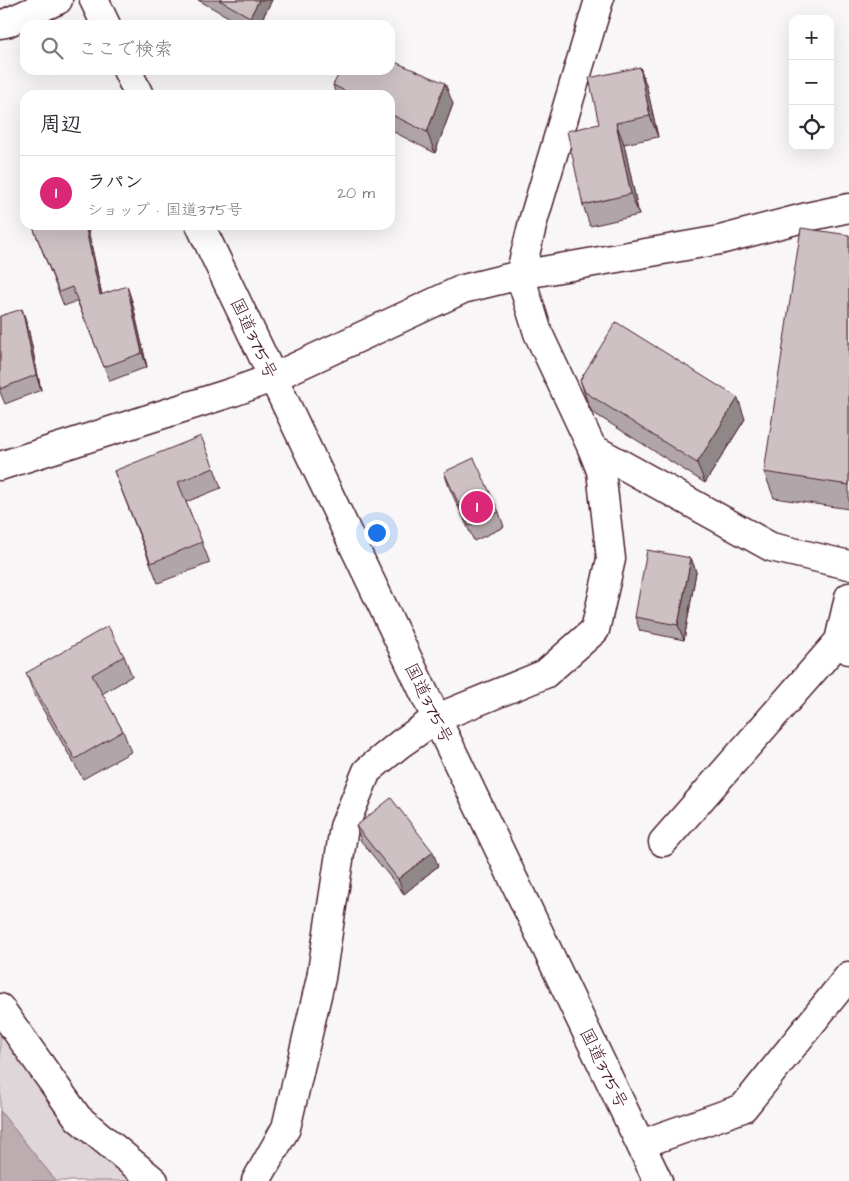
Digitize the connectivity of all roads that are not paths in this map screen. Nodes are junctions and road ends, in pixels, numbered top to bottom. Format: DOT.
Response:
graph roads {
  1 [pos="58,0"];
  2 [pos="94,0"];
  3 [pos="599,0"];
  4 [pos="104,20"];
  5 [pos="0,24"];
  6 [pos="129,75"];
  7 [pos="137,90"];
  8 [pos="849,208"];
  9 [pos="202,230"];
  10 [pos="520,275"];
  11 [pos="272,378"];
  12 [pos="592,448"];
  13 [pos="0,466"];
  14 [pos="849,565"];
  15 [pos="849,597"];
  16 [pos="844,646"];
  17 [pos="437,718"];
  18 [pos="663,842"];
  19 [pos="849,976"];
  20 [pos="0,1008"];
  21 [pos="641,1144"];
  22 [pos="154,1181"];
  23 [pos="256,1181"];
  24 [pos="658,1181"];
  1 -- 5 [label="main road"];
  2 -- 4 [label="main road"];
  3 -- 10 [label="main road"];
  6 -- 7 [label="main road"];
  8 -- 10 [label="main road"];
  9 -- 11 [label="main road, 国道375号"];
  10 -- 11 [label="main road"];
  10 -- 12 [label="main road"];
  11 -- 13 [label="main road"];
  11 -- 17 [label="main road, 国道375号"];
  12 -- 14 [label="main road"];
  12 -- 17 [label="main road"];
  15 -- 16 [label="main road"];
  16 -- 18 [label="main road"];
  17 -- 21 [label="main road, 国道375号"];
  17 -- 23 [label="main road"];
  19 -- 21 [label="main road"];
  20 -- 22 [label="main road"];
  21 -- 24 [label="main road, 国道375号"];
}
